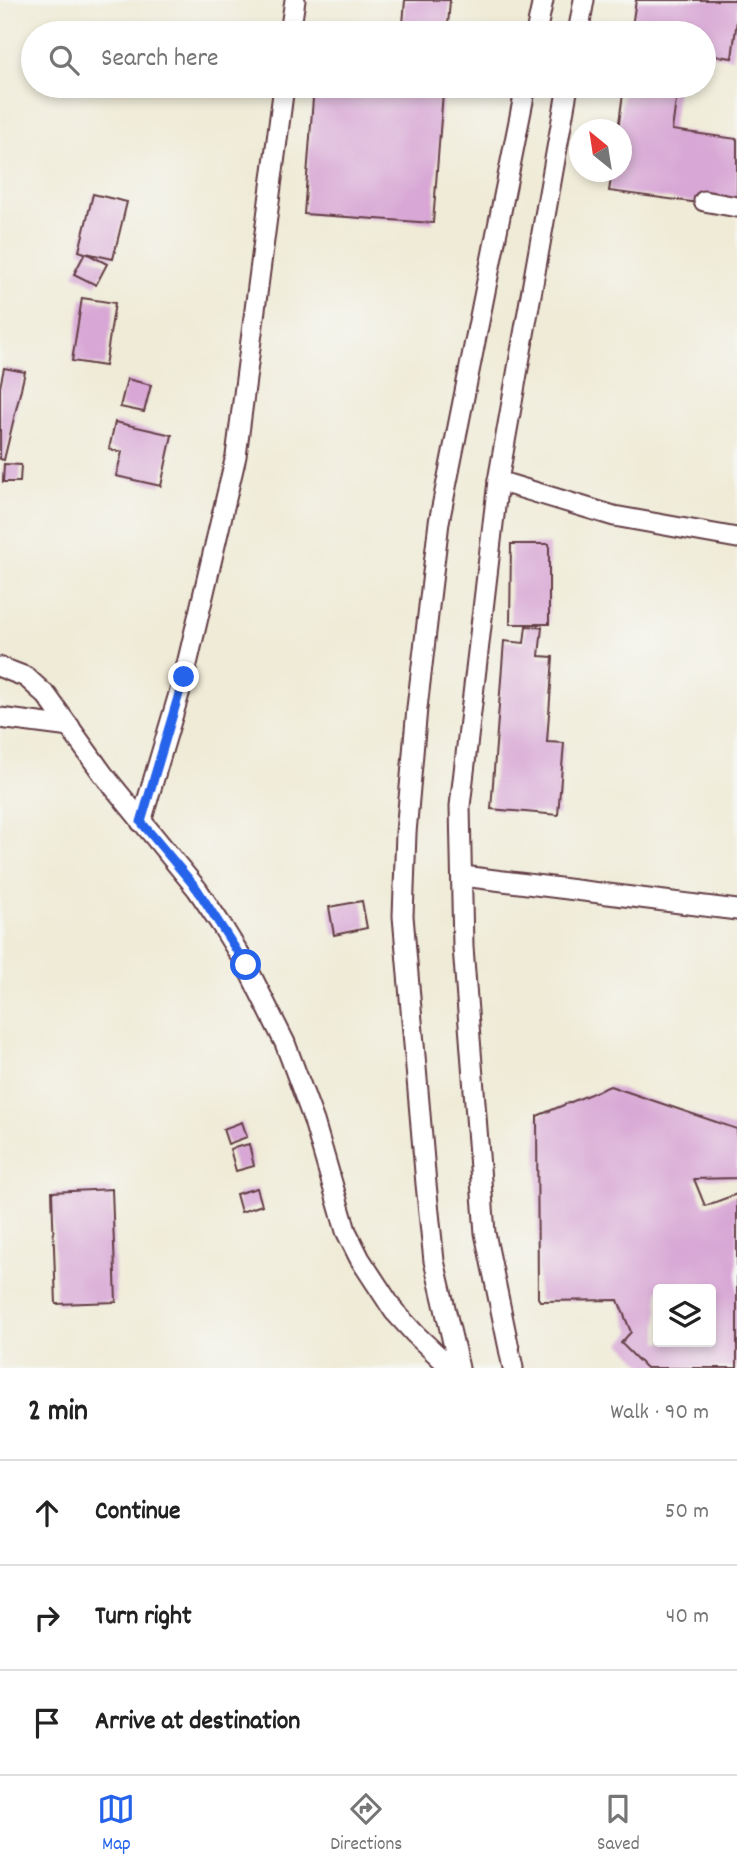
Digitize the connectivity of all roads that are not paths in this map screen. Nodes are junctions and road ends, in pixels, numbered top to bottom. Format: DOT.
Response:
graph roads {
  1 [pos="295,0"];
  2 [pos="543,0"];
  3 [pos="584,0"];
  4 [pos="292,21"];
  5 [pos="539,21"];
  6 [pos="580,21"];
  7 [pos="282,98"];
  8 [pos="524,98"];
  9 [pos="566,98"];
  10 [pos="704,201"];
  11 [pos="737,207"];
  12 [pos="498,481"];
  13 [pos="737,538"];
  14 [pos="0,667"];
  15 [pos="0,718"];
  16 [pos="70,727"];
  17 [pos="141,822"];
  18 [pos="463,876"];
  19 [pos="737,910"];
  20 [pos="451,1368"];
  21 [pos="459,1368"];
  22 [pos="513,1368"];
  1 -- 4 [label="street"];
  2 -- 5 [label="street"];
  3 -- 6 [label="street"];
  7 -- 17 [label="street"];
  8 -- 21 [label="street"];
  9 -- 12 [label="street"];
  10 -- 11 [label="street"];
  12 -- 13 [label="street"];
  12 -- 18 [label="street"];
  14 -- 16 [label="street"];
  15 -- 16 [label="street"];
  16 -- 17 [label="street"];
  17 -- 20 [label="street"];
  18 -- 19 [label="street"];
  18 -- 22 [label="street"];
}
